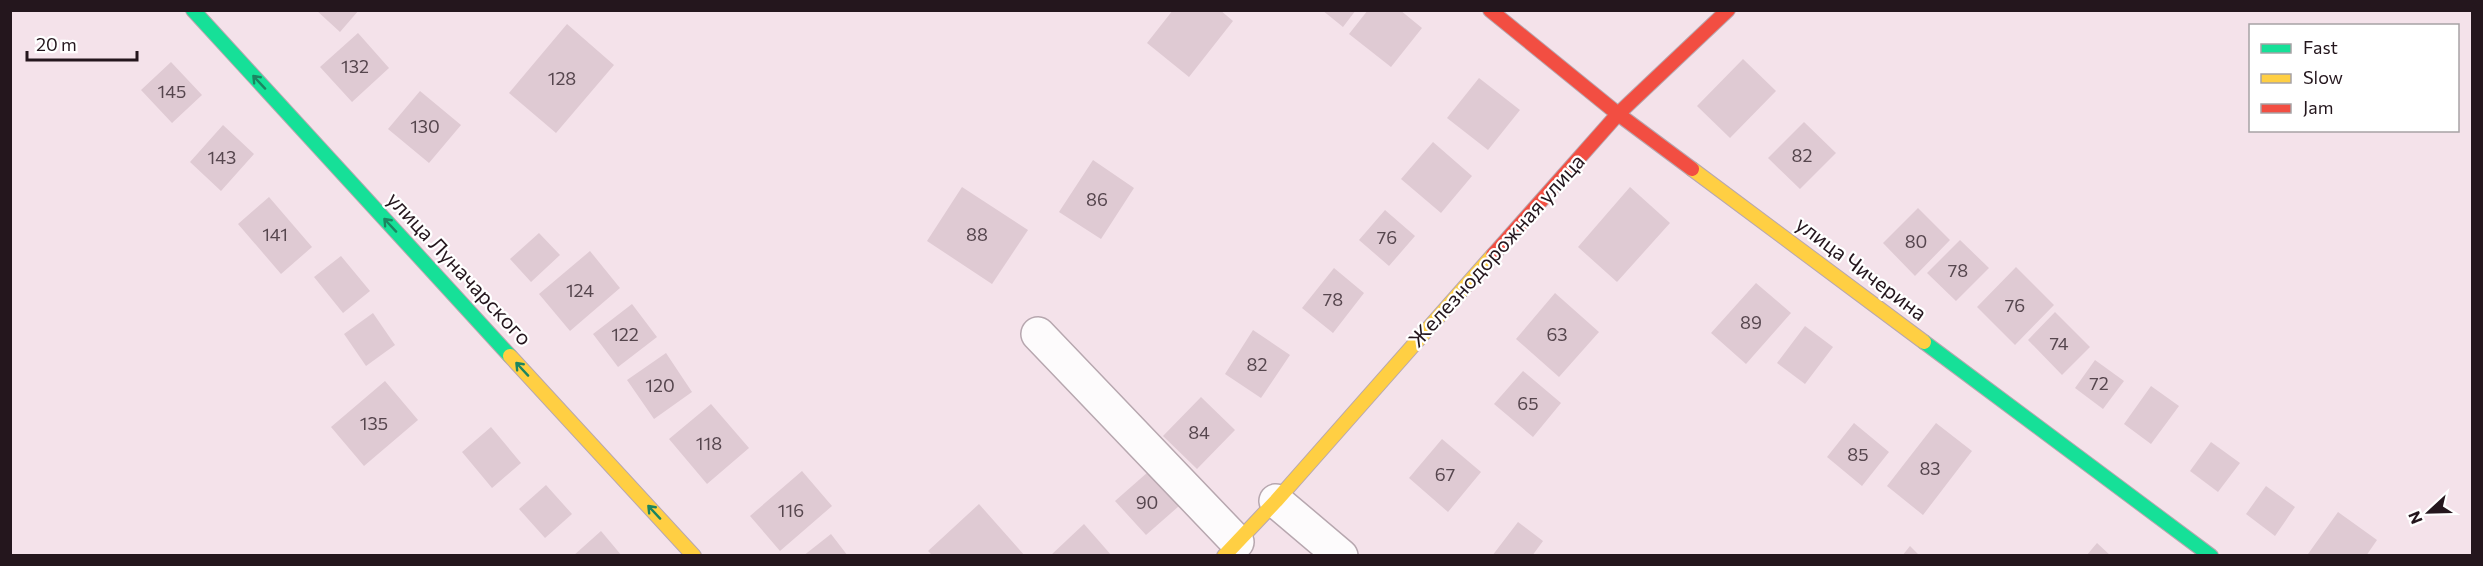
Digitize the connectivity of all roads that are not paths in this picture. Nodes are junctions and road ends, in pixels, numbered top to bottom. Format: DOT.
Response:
graph roads {
  1 [pos="193,10"];
  2 [pos="1490,10"];
  3 [pos="1728,10"];
  4 [pos="1618,114"];
  5 [pos="1038,334"];
  6 [pos="1276,501"];
  7 [pos="1231,549"];
  8 [pos="694,555"];
  9 [pos="1341,555"];
  10 [pos="2211,555"];
  8 -- 1 [label="street, улица Луначарского, one-way"];
  2 -- 4 [label="street, улица Чичерина"];
  3 -- 4 [label="street, Железнодорожная улица"];
  4 -- 6 [label="street, Железнодорожная улица"];
  4 -- 10 [label="street, улица Чичерина"];
  5 -- 7 [label="street, Железнодорожная улица"];
  6 -- 7 [label="street, Железнодорожная улица"];
  6 -- 9 [label="street"];
}
